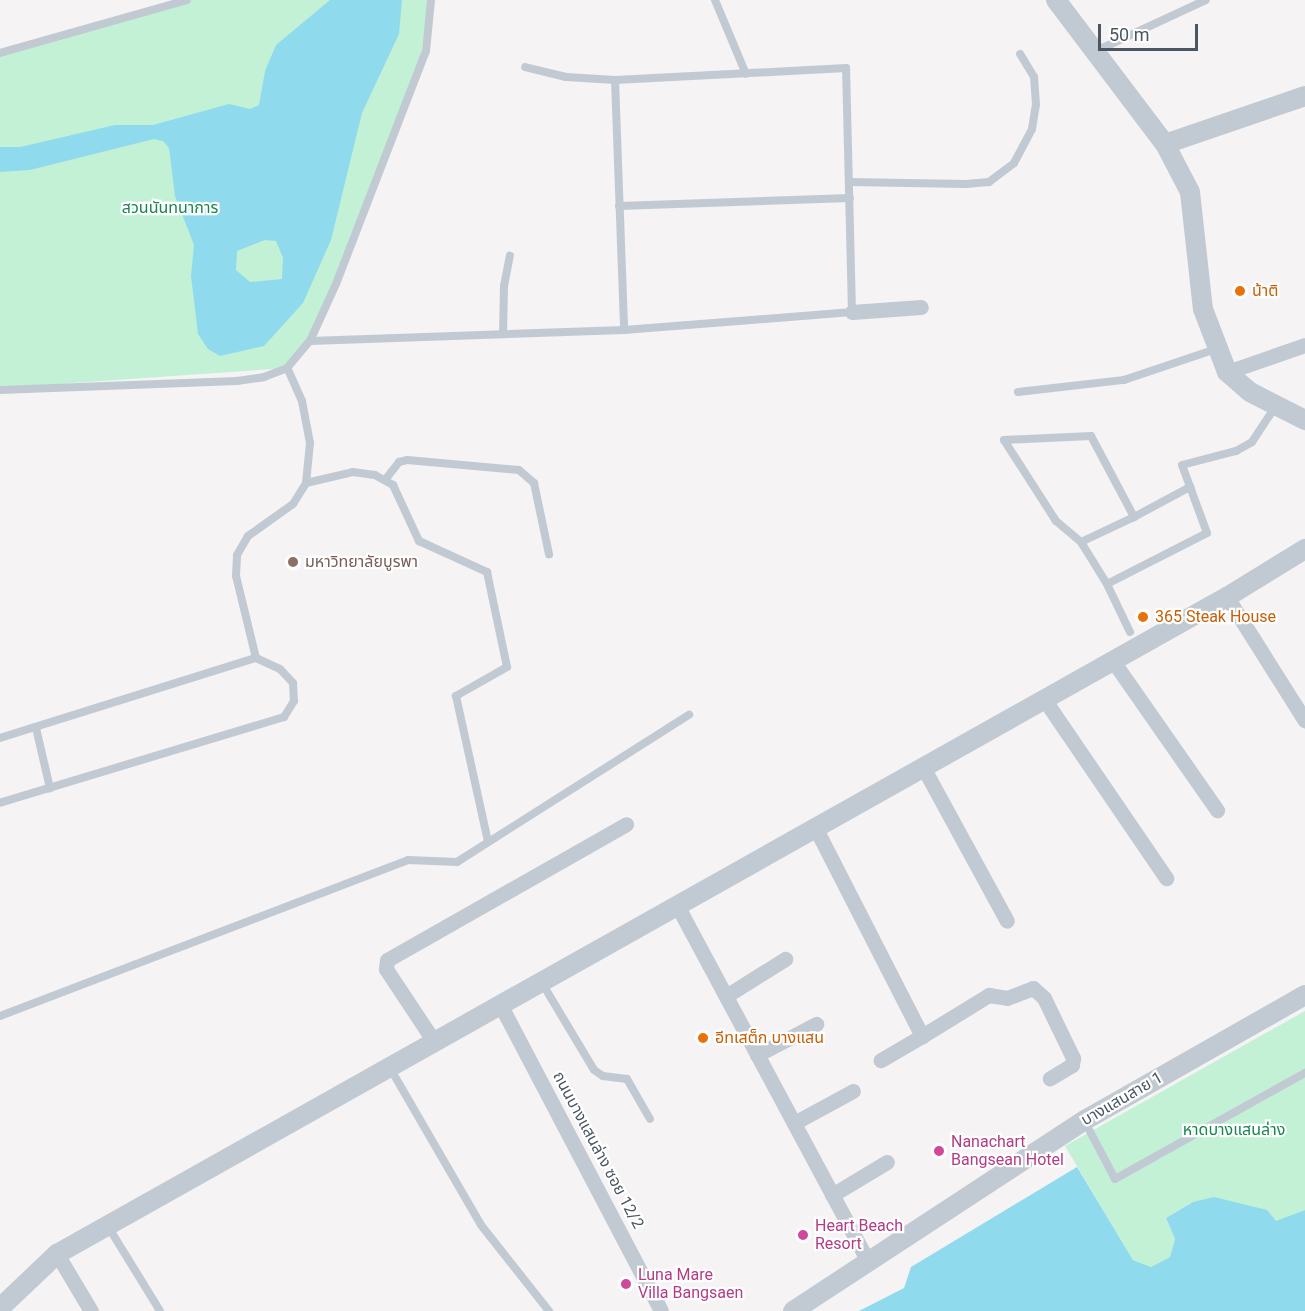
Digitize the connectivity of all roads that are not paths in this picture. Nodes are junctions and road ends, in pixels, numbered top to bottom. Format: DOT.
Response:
graph roads {
  1 [pos="187,0"];
  2 [pos="431,0"];
  3 [pos="715,0"];
  4 [pos="1056,0"];
  5 [pos="1206,0"];
  6 [pos="1096,51"];
  7 [pos="0,53"];
  8 [pos="1020,54"];
  9 [pos="525,66"];
  10 [pos="746,74"];
  11 [pos="615,80"];
  12 [pos="1305,96"];
  13 [pos="1165,144"];
  14 [pos="849,182"];
  15 [pos="850,198"];
  16 [pos="620,206"];
  17 [pos="510,256"];
  18 [pos="921,307"];
  19 [pos="852,312"];
  20 [pos="624,330"];
  21 [pos="503,334"];
  22 [pos="310,341"];
  23 [pos="1305,345"];
  24 [pos="1216,349"];
  25 [pos="287,368"];
  26 [pos="1227,372"];
  27 [pos="0,390"];
  28 [pos="1018,392"];
  29 [pos="1276,405"];
  30 [pos="1305,420"];
  31 [pos="385,480"];
  32 [pos="306,483"];
  33 [pos="1190,487"];
  34 [pos="1134,517"];
  35 [pos="1081,542"];
  36 [pos="1305,549"];
  37 [pos="549,555"];
  38 [pos="1107,584"];
  39 [pos="1227,597"];
  40 [pos="1130,632"];
  41 [pos="256,657"];
  42 [pos="1113,661"];
  43 [pos="1044,699"];
  44 [pos="689,715"];
  45 [pos="1305,721"];
  46 [pos="36,728"];
  47 [pos="0,738"];
  48 [pos="923,767"];
  49 [pos="50,788"];
  50 [pos="0,803"];
  51 [pos="1217,810"];
  52 [pos="626,824"];
  53 [pos="815,827"];
  54 [pos="488,842"];
  55 [pos="1166,878"];
  56 [pos="678,907"];
  57 [pos="1007,921"];
  58 [pos="785,959"];
  59 [pos="543,983"];
  60 [pos="1305,995"];
  61 [pos="726,996"];
  62 [pos="501,1005"];
  63 [pos="0,1016"];
  64 [pos="816,1024"];
  65 [pos="922,1036"];
  66 [pos="435,1043"];
  67 [pos="757,1055"];
  68 [pos="881,1060"];
  69 [pos="390,1068"];
  70 [pos="1305,1073"];
  71 [pos="1050,1078"];
  72 [pos="853,1091"];
  73 [pos="650,1119"];
  74 [pos="1085,1120"];
  75 [pos="794,1123"];
  76 [pos="887,1162"];
  77 [pos="832,1196"];
  78 [pos="109,1228"];
  79 [pos="57,1254"];
  80 [pos="867,1260"];
  81 [pos="0,1308"];
  82 [pos="91,1311"];
  83 [pos="160,1311"];
  84 [pos="549,1311"];
  85 [pos="661,1311"];
  86 [pos="793,1311"];
  1 -- 7 [label="lane"];
  2 -- 22 [label="lane"];
  3 -- 10 [label="lane"];
  4 -- 6 [label="street"];
  5 -- 6 [label="lane"];
  6 -- 13 [label="street"];
  8 -- 14 [label="lane"];
  9 -- 11 [label="lane"];
  10 -- 11 [label="lane"];
  10 -- 14 [label="lane"];
  11 -- 16 [label="lane"];
  12 -- 13 [label="street"];
  13 -- 24 [label="street"];
  14 -- 15 [label="lane"];
  15 -- 16 [label="lane"];
  15 -- 19 [label="lane"];
  16 -- 20 [label="lane"];
  17 -- 21 [label="lane"];
  18 -- 19 [label="street"];
  19 -- 20 [label="lane"];
  20 -- 21 [label="lane"];
  21 -- 22 [label="lane"];
  22 -- 25 [label="lane"];
  23 -- 26 [label="street"];
  24 -- 26 [label="street"];
  24 -- 28 [label="lane"];
  25 -- 27 [label="lane"];
  25 -- 32 [label="lane"];
  26 -- 29 [label="street"];
  29 -- 30 [label="street"];
  29 -- 33 [label="lane"];
  31 -- 32 [label="lane"];
  31 -- 37 [label="lane"];
  31 -- 54 [label="lane"];
  32 -- 41 [label="lane"];
  33 -- 34 [label="lane"];
  33 -- 38 [label="lane"];
  34 -- 35 [label="lane"];
  34 -- 35 [label="lane"];
  35 -- 38 [label="lane"];
  36 -- 39 [label="street"];
  38 -- 40 [label="lane"];
  39 -- 42 [label="street"];
  39 -- 45 [label="street"];
  41 -- 46 [label="lane"];
  41 -- 49 [label="lane"];
  42 -- 43 [label="street"];
  42 -- 51 [label="street"];
  43 -- 48 [label="street"];
  43 -- 55 [label="street"];
  44 -- 54 [label="lane"];
  46 -- 47 [label="lane"];
  46 -- 49 [label="lane"];
  48 -- 53 [label="street"];
  48 -- 57 [label="street"];
  49 -- 50 [label="lane"];
  52 -- 66 [label="street"];
  53 -- 56 [label="street"];
  53 -- 65 [label="street"];
  54 -- 63 [label="lane"];
  56 -- 59 [label="street"];
  56 -- 61 [label="street"];
  58 -- 61 [label="street"];
  59 -- 62 [label="street"];
  59 -- 73 [label="lane"];
  60 -- 74 [label="street, บางแสนสาย 1"];
  61 -- 67 [label="street"];
  62 -- 66 [label="street"];
  62 -- 85 [label="street, ถนนบางแสนล่าง ซอย 12/2"];
  64 -- 67 [label="street"];
  65 -- 68 [label="street"];
  65 -- 71 [label="street"];
  66 -- 69 [label="street"];
  67 -- 75 [label="street"];
  69 -- 78 [label="street"];
  69 -- 84 [label="lane"];
  70 -- 74 [label="lane"];
  72 -- 75 [label="street"];
  74 -- 80 [label="street, บางแสนสาย 1"];
  75 -- 77 [label="street"];
  76 -- 77 [label="street"];
  77 -- 80 [label="street"];
  78 -- 79 [label="street"];
  78 -- 83 [label="lane"];
  79 -- 81 [label="street"];
  79 -- 82 [label="street"];
  80 -- 86 [label="street, บางแสนสาย 1"];
}
